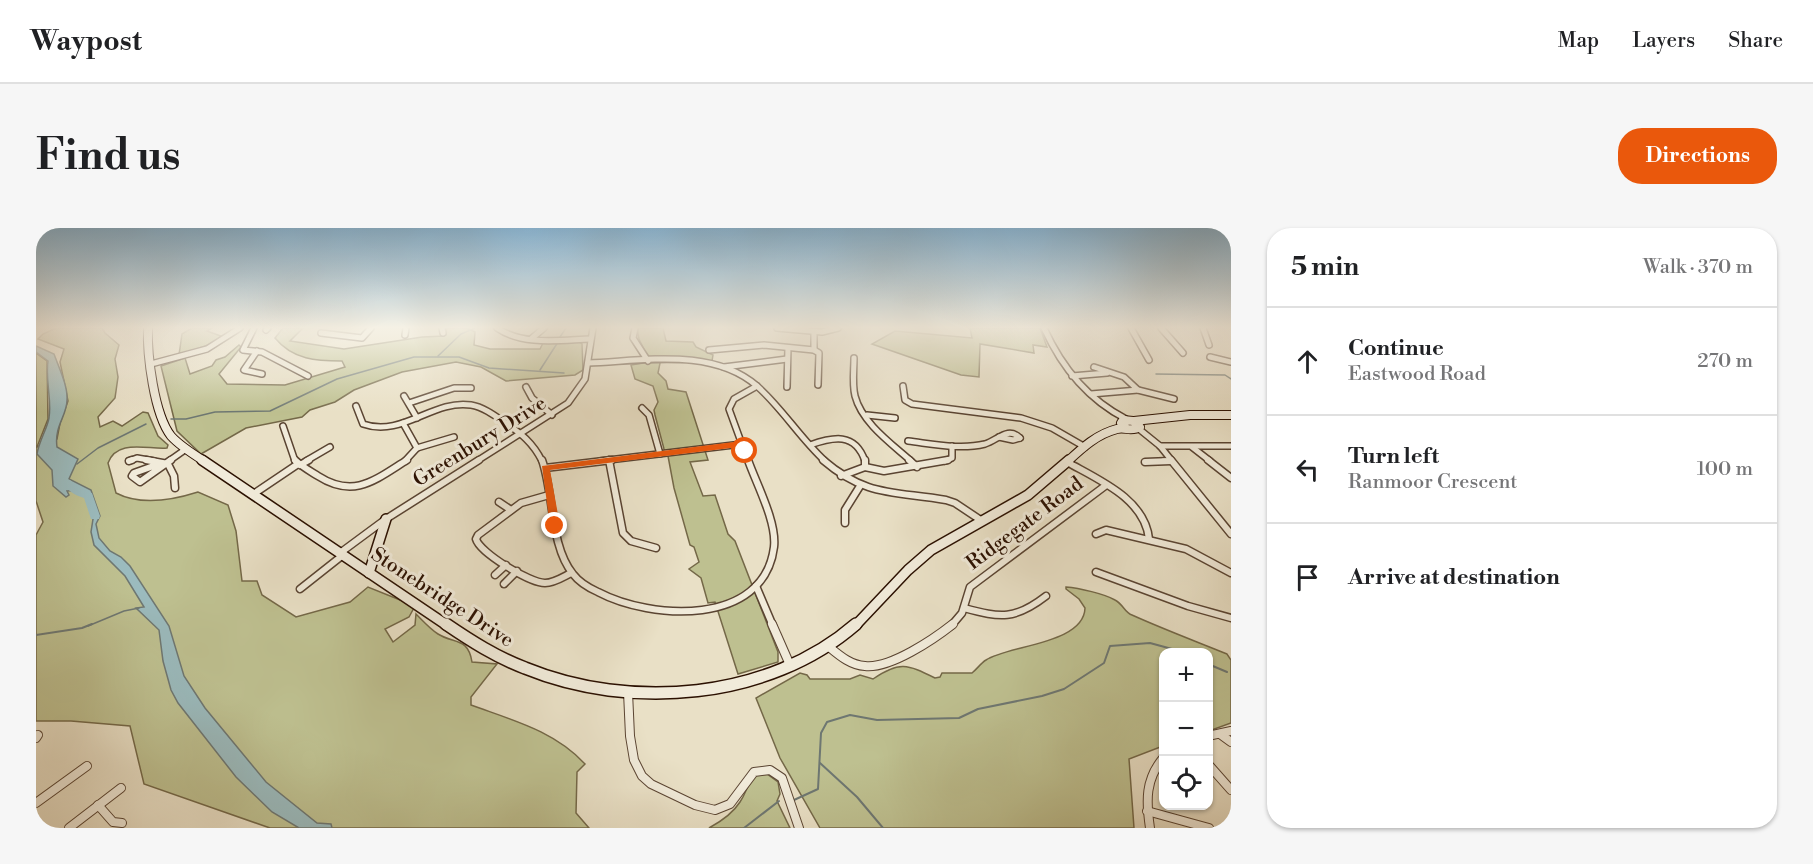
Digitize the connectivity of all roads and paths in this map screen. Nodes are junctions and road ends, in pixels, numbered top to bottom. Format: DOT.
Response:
graph roads {
  1 [pos="150,356"];
  2 [pos="181,356"];
  3 [pos="253,356"];
  4 [pos="267,356"];
  5 [pos="589,356"];
  6 [pos="645,356"];
  7 [pos="787,356"];
  8 [pos="819,356"];
  9 [pos="1058,356"];
  10 [pos="1147,356"];
  11 [pos="1210,357"];
  12 [pos="854,358"];
  13 [pos="787,359"];
  14 [pos="1149,360"];
  15 [pos="648,361"];
  16 [pos="1231,362"];
  17 [pos="588,363"];
  18 [pos="151,364"];
  19 [pos="723,367"];
  20 [pos="1094,367"];
  21 [pos="1111,372"];
  22 [pos="262,374"];
  23 [pos="308,376"];
  24 [pos="1072,376"];
  25 [pos="818,385"];
  26 [pos="758,386"];
  27 [pos="903,386"];
  28 [pos="526,387"];
  29 [pos="787,387"];
  30 [pos="471,388"];
  31 [pos="1138,390"];
  32 [pos="1091,394"];
  33 [pos="404,396"];
  34 [pos="1174,399"];
  35 [pos="409,403"];
  36 [pos="356,406"];
  37 [pos="642,408"];
  38 [pos="552,415"];
  39 [pos="866,415"];
  40 [pos="1231,415"];
  41 [pos="417,418"];
  42 [pos="895,418"];
  43 [pos="403,423"];
  44 [pos="1131,425"];
  45 [pos="283,426"];
  46 [pos="521,434"];
  47 [pos="454,437"];
  48 [pos="999,437"];
  49 [pos="908,441"];
  50 [pos="742,444"];
  51 [pos="810,445"];
  52 [pos="952,446"];
  53 [pos="1160,446"];
  54 [pos="1192,446"];
  55 [pos="1231,446"];
  56 [pos="330,447"];
  57 [pos="1085,447"];
  58 [pos="417,448"];
  59 [pos="186,449"];
  60 [pos="660,454"];
  61 [pos="609,460"];
  62 [pos="129,461"];
  63 [pos="1171,461"];
  64 [pos="1067,462"];
  65 [pos="1145,462"];
  66 [pos="159,464"];
  67 [pos="168,464"];
  68 [pos="299,464"];
  69 [pos="865,466"];
  70 [pos="916,467"];
  71 [pos="545,468"];
  72 [pos="841,476"];
  73 [pos="1231,477"];
  74 [pos="860,486"];
  75 [pos="1105,486"];
  76 [pos="175,488"];
  77 [pos="252,495"];
  78 [pos="549,495"];
  79 [pos="499,502"];
  80 [pos="511,510"];
  81 [pos="386,519"];
  82 [pos="982,521"];
  83 [pos="845,523"];
  84 [pos="1223,524"];
  85 [pos="1231,524"];
  86 [pos="1096,534"];
  87 [pos="1231,534"];
  88 [pos="1149,538"];
  89 [pos="656,548"];
  90 [pos="341,554"];
  91 [pos="506,565"];
  92 [pos="517,571"];
  93 [pos="1096,572"];
  94 [pos="369,573"];
  95 [pos="571,573"];
  96 [pos="1231,573"];
  97 [pos="495,575"];
  98 [pos="504,584"];
  99 [pos="756,586"];
  100 [pos="300,589"];
  101 [pos="1046,596"];
  102 [pos="964,608"];
  103 [pos="1231,618"];
  104 [pos="828,646"];
  105 [pos="791,666"];
  106 [pos="628,692"];
  107 [pos="1231,730"];
  108 [pos="1220,734"];
  109 [pos="1213,735"];
  110 [pos="1231,742"];
  111 [pos="1159,761"];
  112 [pos="87,766"];
  113 [pos="1213,769"];
  114 [pos="121,788"];
  115 [pos="1231,790"];
  116 [pos="36,803"];
  117 [pos="98,805"];
  118 [pos="1147,811"];
  119 [pos="122,823"];
  120 [pos="69,828"];
  121 [pos="799,828"];
  122 [pos="1150,828"];
  123 [pos="1209,828"];
  1 -- 18 [label="street, Stonebridge Drive"];
  2 -- 18 [label="street"];
  3 -- 22 [label="street"];
  4 -- 23 [label="street"];
  5 -- 17 [label="street, Greenbury Drive"];
  6 -- 15 [label="street"];
  7 -- 13 [label="street"];
  8 -- 25 [label="street"];
  9 -- 24 [label="street"];
  10 -- 14 [label="street"];
  11 -- 16 [label="street"];
  12 -- 39 [label="street"];
  13 -- 19 [label="street"];
  13 -- 29 [label="street"];
  15 -- 17 [label="street"];
  15 -- 19 [label="street"];
  17 -- 38 [label="street, Greenbury Drive"];
  18 -- 59 [label="street, Stonebridge Drive"];
  19 -- 26 [label="street"];
  20 -- 21 [label="street"];
  21 -- 24 [label="street"];
  21 -- 31 [label="street"];
  24 -- 32 [label="street"];
  26 -- 50 [label="street"];
  26 -- 51 [label="street"];
  27 -- 57 [label="street"];
  28 -- 38 [label="street"];
  30 -- 35 [label="street"];
  31 -- 32 [label="street"];
  31 -- 34 [label="street"];
  32 -- 44 [label="street"];
  33 -- 35 [label="street"];
  35 -- 41 [label="street"];
  36 -- 43 [label="street"];
  37 -- 60 [label="street"];
  38 -- 46 [label="street, Greenbury Drive"];
  39 -- 42 [label="street"];
  39 -- 70 [label="street"];
  40 -- 44 [label="street, Stonebridge Drive"];
  41 -- 43 [label="street"];
  41 -- 46 [label="street"];
  43 -- 58 [label="street"];
  44 -- 53 [label="street"];
  44 -- 57 [label="street, Stonebridge Drive"];
  45 -- 68 [label="street"];
  46 -- 71 [label="street"];
  46 -- 81 [label="street, Greenbury Drive"];
  47 -- 58 [label="street"];
  48 -- 52 [label="street"];
  49 -- 52 [label="street"];
  50 -- 60 [label="street"];
  50 -- 99 [label="street"];
  51 -- 69 [label="street"];
  51 -- 72 [label="street"];
  52 -- 70 [label="street"];
  53 -- 54 [label="street"];
  53 -- 63 [label="street"];
  54 -- 55 [label="street"];
  54 -- 73 [label="street"];
  56 -- 68 [label="street"];
  57 -- 64 [label="street, Stonebridge Drive"];
  58 -- 68 [label="street"];
  59 -- 67 [label="street"];
  59 -- 77 [label="street, Stonebridge Drive"];
  60 -- 61 [label="street"];
  61 -- 71 [label="street"];
  61 -- 89 [label="street"];
  62 -- 66 [label="street"];
  63 -- 65 [label="street"];
  63 -- 84 [label="street"];
  64 -- 75 [label="street"];
  64 -- 82 [label="street, Stonebridge Drive"];
  66 -- 67 [label="street"];
  66 -- 67 [label="street"];
  67 -- 76 [label="street"];
  68 -- 77 [label="street"];
  69 -- 70 [label="street"];
  69 -- 72 [label="street"];
  71 -- 78 [label="street"];
  72 -- 74 [label="street"];
  74 -- 82 [label="street"];
  74 -- 83 [label="street"];
  75 -- 88 [label="street"];
  75 -- 102 [label="street, Ridgegate Road"];
  77 -- 90 [label="street, Stonebridge Drive"];
  78 -- 80 [label="street"];
  78 -- 95 [label="street"];
  79 -- 80 [label="street"];
  80 -- 91 [label="street"];
  81 -- 90 [label="street, Greenbury Drive"];
  81 -- 94 [label="street"];
  82 -- 104 [label="street, Stonebridge Drive"];
  84 -- 85 [label="street"];
  84 -- 87 [label="street"];
  86 -- 88 [label="street"];
  88 -- 96 [label="street"];
  90 -- 94 [label="street, Stonebridge Drive"];
  90 -- 100 [label="street, Greenbury Drive"];
  91 -- 92 [label="street"];
  91 -- 97 [label="street"];
  92 -- 95 [label="street"];
  92 -- 98 [label="street"];
  93 -- 103 [label="street"];
  94 -- 106 [label="street, Stonebridge Drive"];
  95 -- 99 [label="street"];
  99 -- 105 [label="street"];
  101 -- 102 [label="street"];
  102 -- 104 [label="street, Ridgegate Road"];
  104 -- 105 [label="street, Stonebridge Drive"];
  105 -- 106 [label="street, Stonebridge Drive"];
  106 -- 121 [label="street"];
  107 -- 108 [label="street"];
  108 -- 109 [label="street"];
  108 -- 110 [label="street"];
  111 -- 118 [label="street"];
  112 -- 116 [label="street"];
  113 -- 115 [label="street"];
  114 -- 117 [label="street"];
  117 -- 119 [label="street"];
  117 -- 120 [label="street"];
  118 -- 122 [label="street"];
  118 -- 123 [label="street"];
}
